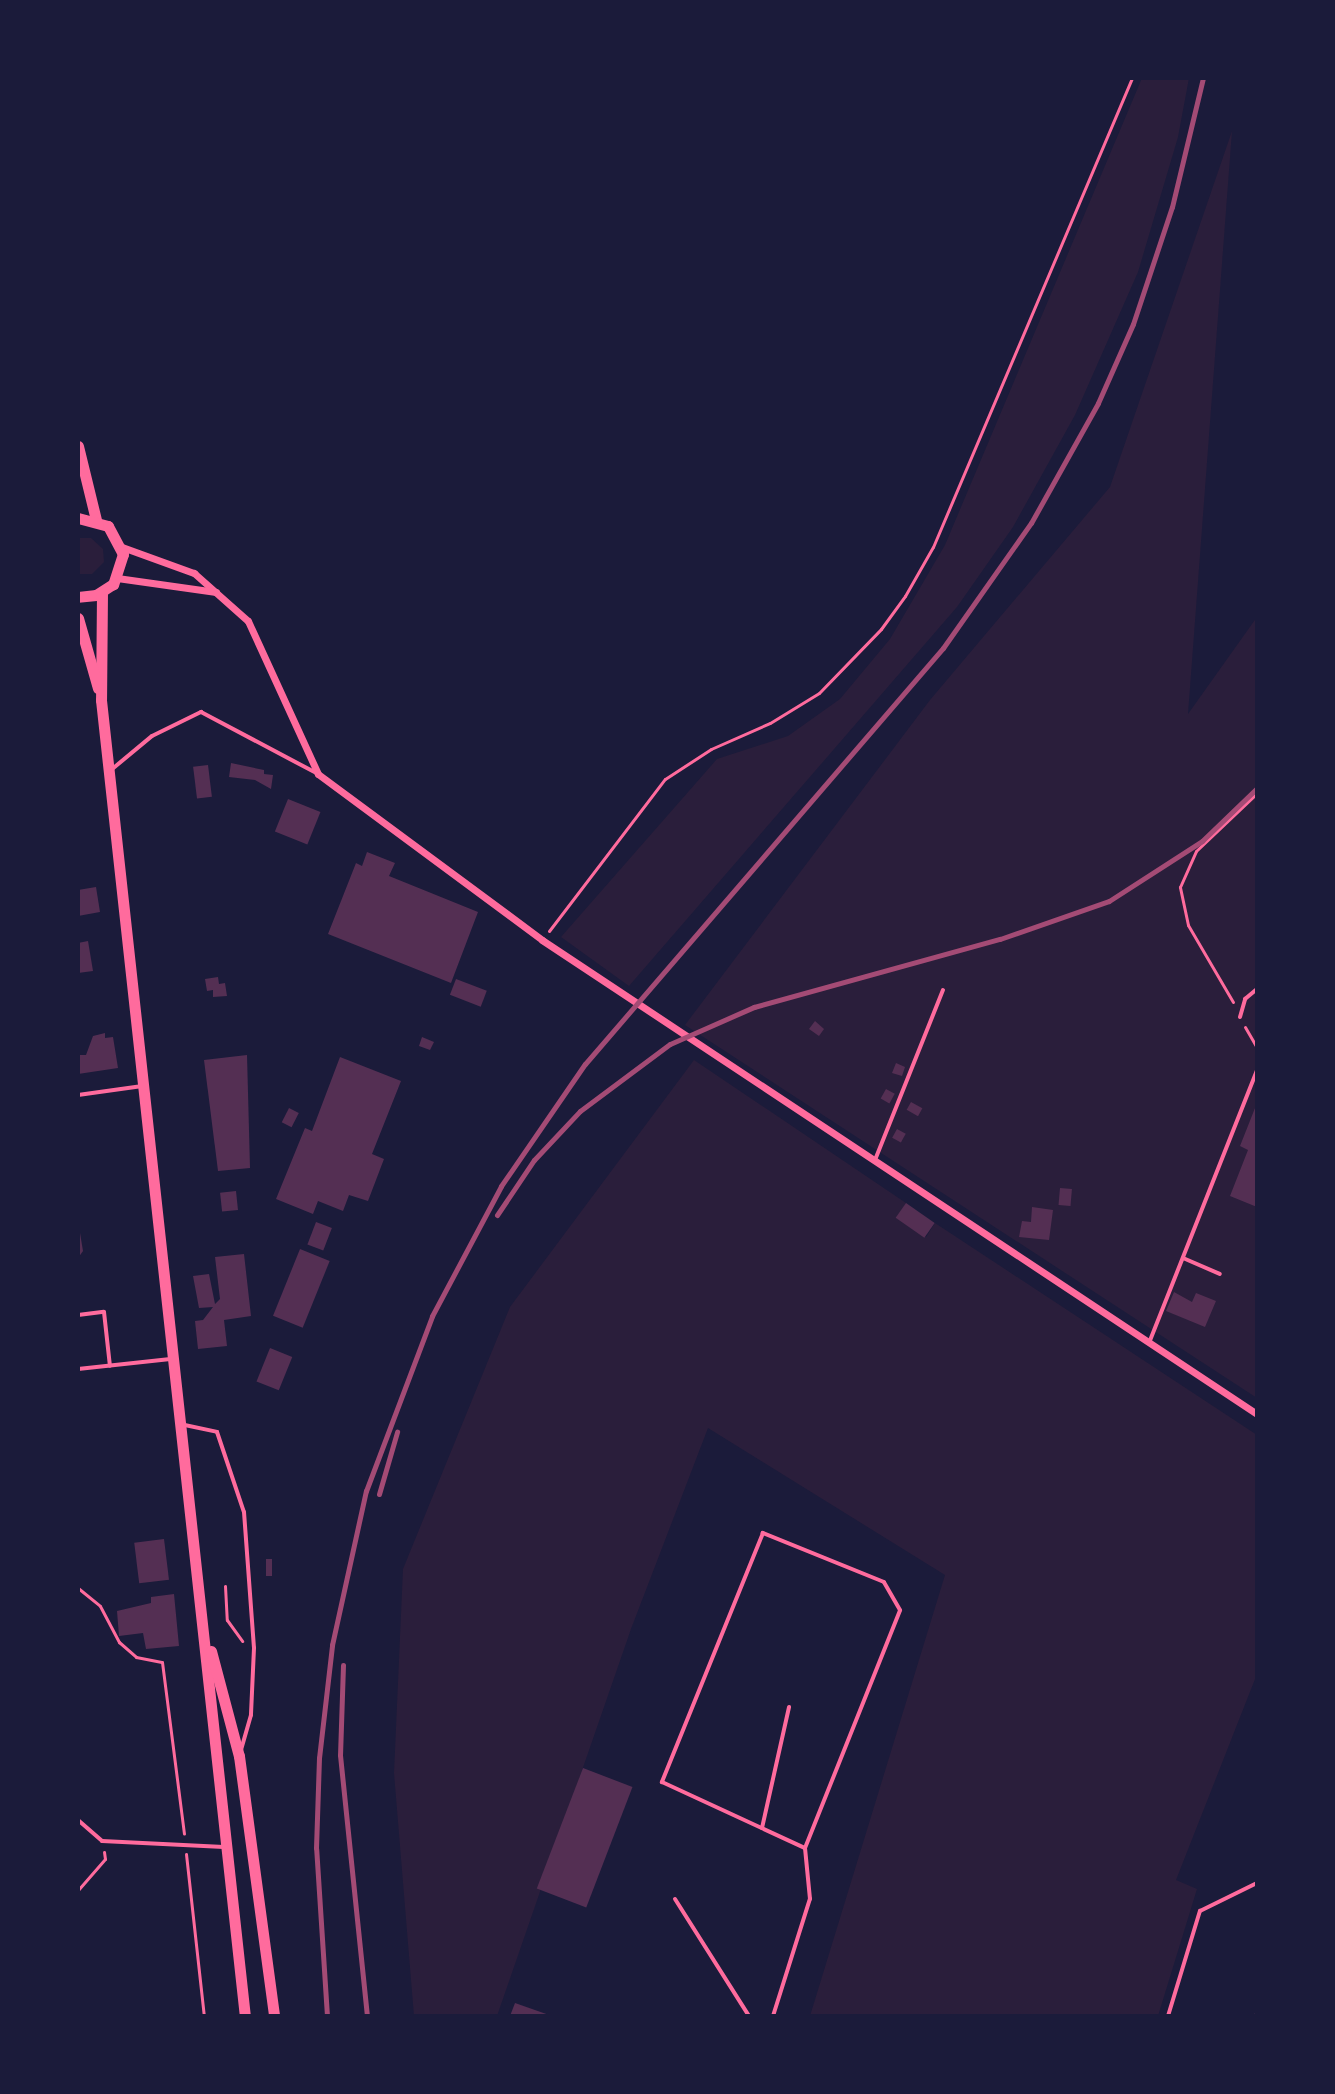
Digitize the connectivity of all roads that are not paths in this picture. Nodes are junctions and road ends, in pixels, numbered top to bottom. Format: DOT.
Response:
graph roads {
  1 [pos="78,446"];
  2 [pos="78,518"];
  3 [pos="96,520"];
  4 [pos="122,547"];
  5 [pos="117,578"];
  6 [pos="102,592"];
  7 [pos="222,594"];
  8 [pos="78,597"];
  9 [pos="78,618"];
  10 [pos="101,700"];
  11 [pos="110,771"];
  12 [pos="318,774"];
  13 [pos="1257,989"];
  14 [pos="943,990"];
  15 [pos="1240,1017"];
  16 [pos="1257,1070"];
  17 [pos="142,1086"];
  18 [pos="78,1095"];
  19 [pos="875,1160"];
  20 [pos="1183,1258"];
  21 [pos="1220,1274"];
  22 [pos="78,1315"];
  23 [pos="1149,1343"];
  24 [pos="172,1359"];
  25 [pos="110,1366"];
  26 [pos="78,1369"];
  27 [pos="1257,1414"];
  28 [pos="180,1424"];
  29 [pos="204,1622"];
  30 [pos="789,1707"];
  31 [pos="239,1756"];
  32 [pos="78,1820"];
  33 [pos="762,1828"];
  34 [pos="225,1847"];
  35 [pos="805,1848"];
  36 [pos="1257,1883"];
  37 [pos="675,1899"];
  38 [pos="245,2016"];
  39 [pos="274,2016"];
  40 [pos="749,2016"];
  41 [pos="773,2016"];
  42 [pos="1168,2016"];
  1 -- 3 [label="main road"];
  2 -- 3 [label="main road"];
  3 -- 4 [label="main road"];
  4 -- 5 [label="main road"];
  4 -- 7 [label="street"];
  5 -- 6 [label="main road"];
  5 -- 7 [label="street"];
  6 -- 8 [label="main road"];
  6 -- 10 [label="main road"];
  7 -- 12 [label="street"];
  9 -- 10 [label="main road"];
  10 -- 11 [label="main road"];
  11 -- 12 [label="lane"];
  11 -- 17 [label="main road"];
  12 -- 19 [label="street"];
  13 -- 15 [label="lane"];
  14 -- 19 [label="lane"];
  16 -- 20 [label="lane"];
  17 -- 18 [label="lane"];
  17 -- 24 [label="main road"];
  19 -- 23 [label="street"];
  20 -- 21 [label="lane"];
  20 -- 23 [label="lane"];
  22 -- 25 [label="lane"];
  23 -- 27 [label="street"];
  24 -- 25 [label="lane"];
  24 -- 28 [label="main road"];
  25 -- 26 [label="lane"];
  28 -- 29 [label="main road"];
  28 -- 31 [label="lane"];
  29 -- 31 [label="main road"];
  29 -- 34 [label="main road"];
  30 -- 33 [label="lane"];
  31 -- 39 [label="main road"];
  32 -- 34 [label="lane"];
  33 -- 35 [label="lane"];
  33 -- 35 [label="lane"];
  34 -- 38 [label="main road"];
  35 -- 41 [label="lane"];
  36 -- 42 [label="lane"];
  37 -- 40 [label="lane"];
}
